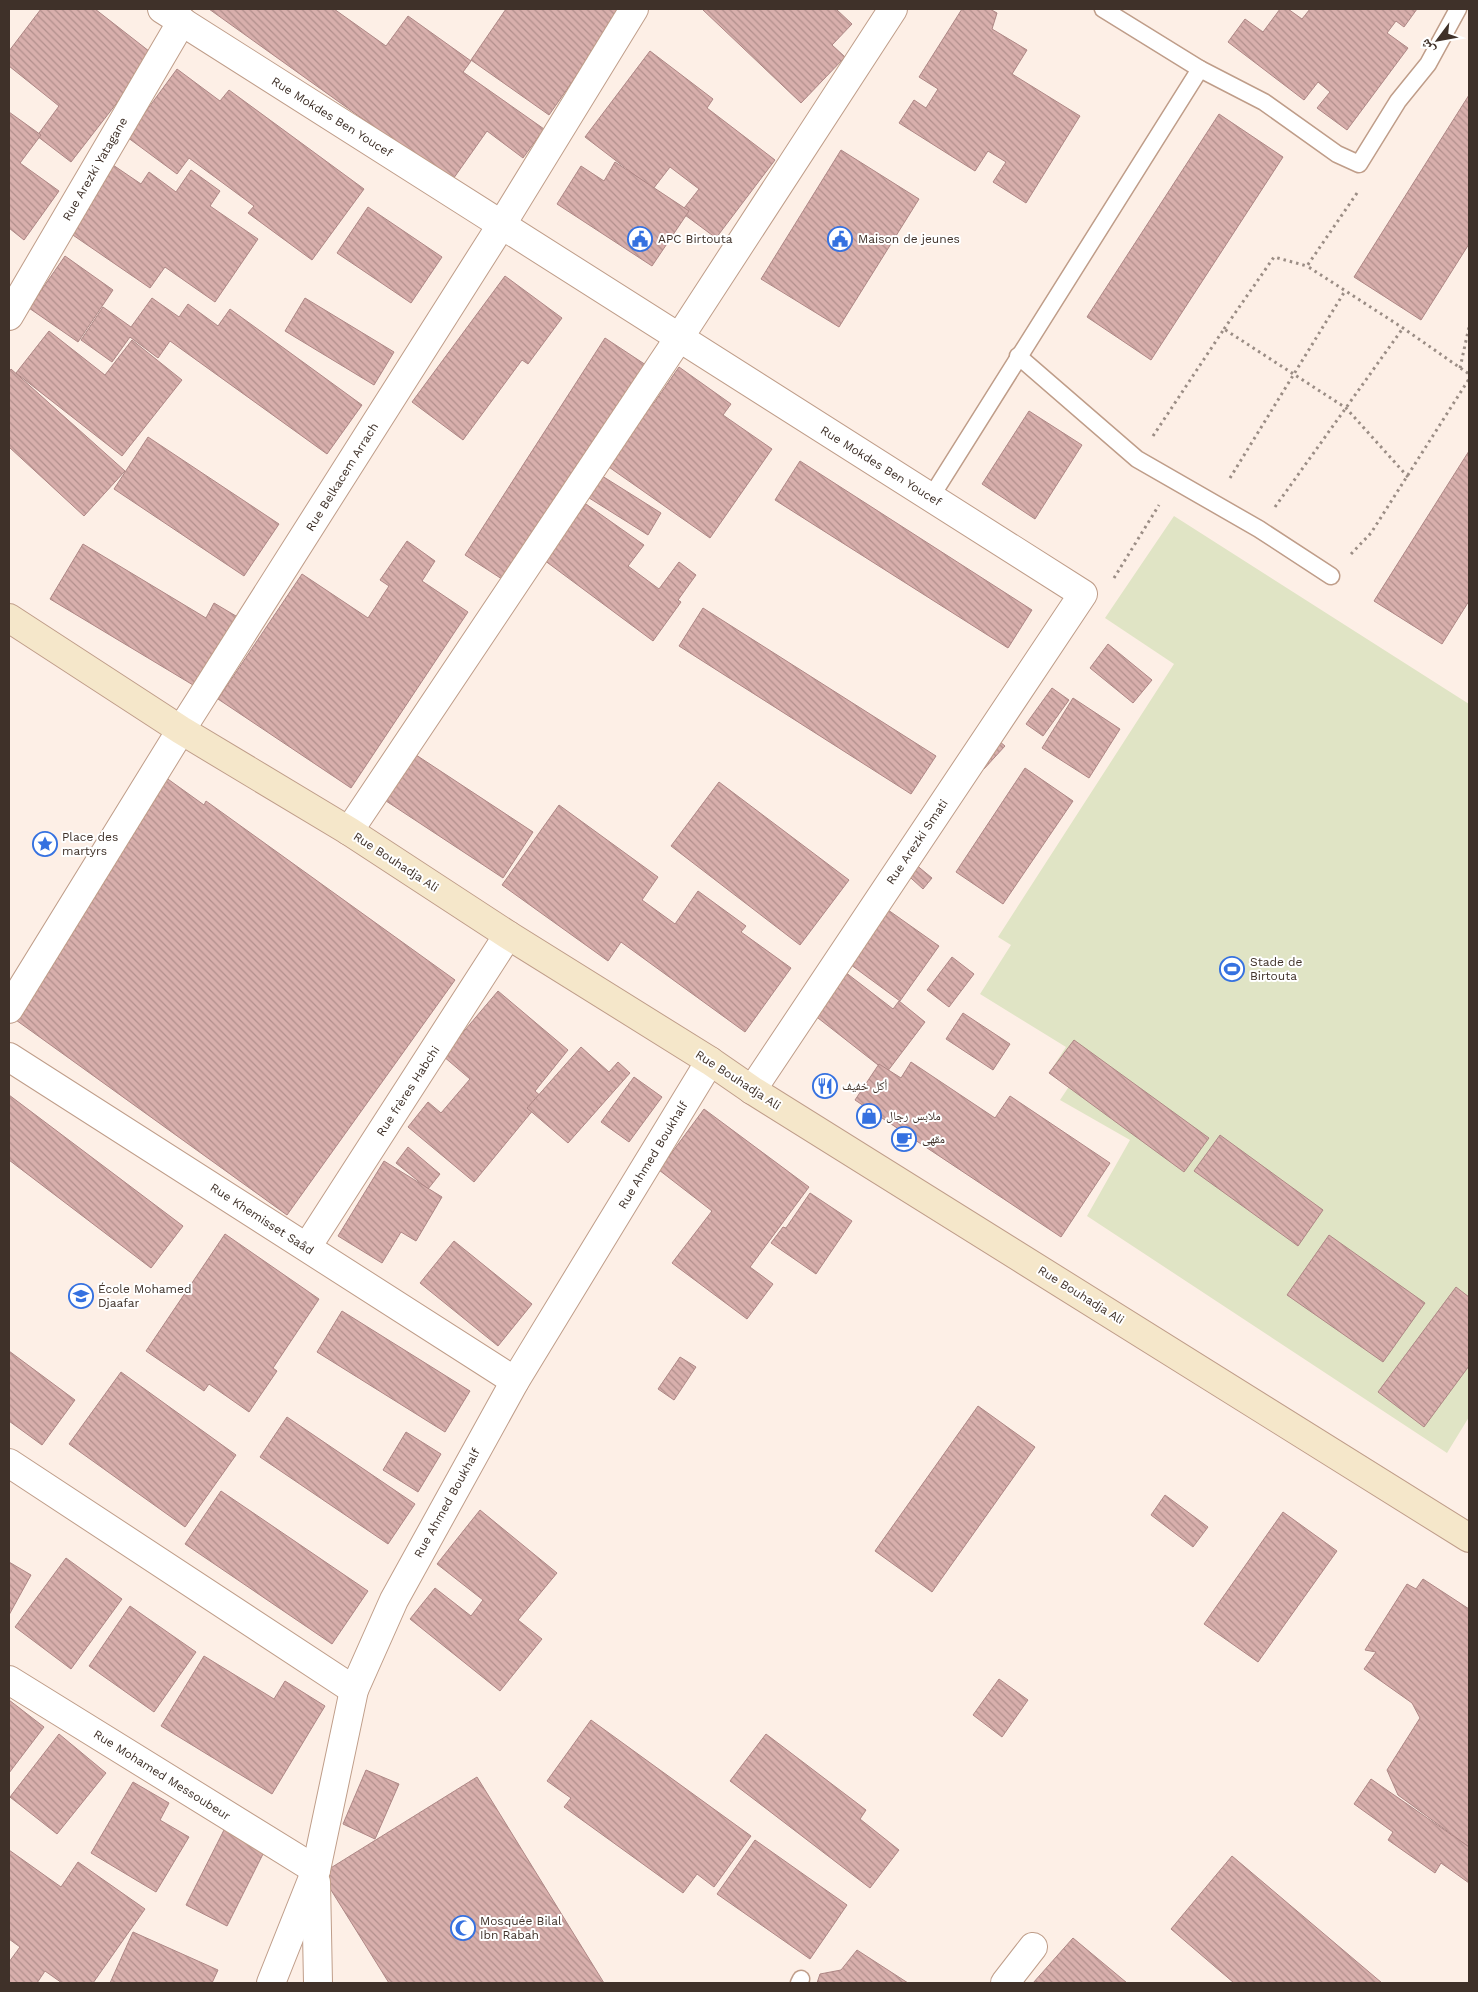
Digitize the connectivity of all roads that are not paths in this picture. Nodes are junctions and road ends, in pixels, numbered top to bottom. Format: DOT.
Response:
graph roads {
  1 [pos="634,9"];
  2 [pos="893,9"];
  3 [pos="1103,9"];
  4 [pos="1458,9"];
  5 [pos="172,15"];
  6 [pos="1200,69"];
  7 [pos="502,224"];
  8 [pos="9,316"];
  9 [pos="679,338"];
  10 [pos="1018,356"];
  11 [pos="931,497"];
  12 [pos="1331,576"];
  13 [pos="1083,594"];
  14 [pos="9,618"];
  15 [pos="181,730"];
  16 [pos="348,831"];
  17 [pos="508,935"];
  18 [pos="9,1010"];
  19 [pos="9,1057"];
  20 [pos="710,1061"];
  21 [pos="752,1090"];
  22 [pos="307,1247"];
  23 [pos="514,1381"];
  24 [pos="9,1463"];
  25 [pos="1469,1538"];
  26 [pos="9,1680"];
  27 [pos="354,1690"];
  28 [pos="316,1870"];
  29 [pos="1033,1947"];
  30 [pos="271,1983"];
  31 [pos="318,1983"];
  32 [pos="1005,1983"];
  1 -- 7 [label="street"];
  2 -- 9 [label="street"];
  3 -- 6 [label="lane"];
  4 -- 6 [label="lane"];
  5 -- 7 [label="street, Rue Mokdes Ben Youcef"];
  5 -- 8 [label="street, Rue Arezki Yatagane"];
  6 -- 10 [label="lane"];
  7 -- 9 [label="street, Rue Mokdes Ben Youcef"];
  7 -- 15 [label="street, Rue Belkacem Arrach"];
  9 -- 11 [label="street, Rue Mokdes Ben Youcef"];
  9 -- 16 [label="street"];
  10 -- 11 [label="lane"];
  10 -- 12 [label="lane"];
  11 -- 13 [label="street, Rue Mokdes Ben Youcef"];
  13 -- 21 [label="street, Rue Arezki Smati"];
  14 -- 15 [label="main road, Rue Bouhadja Ali"];
  15 -- 16 [label="main road, Rue Bouhadja Ali"];
  15 -- 18 [label="street, Rue Belkacem Arrach"];
  16 -- 17 [label="main road, Rue Bouhadja Ali"];
  17 -- 20 [label="main road, Rue Bouhadja Ali"];
  17 -- 22 [label="street, Rue frères Habchi"];
  19 -- 22 [label="street, Rue Khemisset Saâd"];
  20 -- 21 [label="main road, Rue Bouhadja Ali"];
  20 -- 23 [label="street, Rue Ahmed Boukhalf"];
  21 -- 25 [label="main road, Rue Bouhadja Ali"];
  22 -- 23 [label="street, Rue Khemisset Saâd"];
  23 -- 27 [label="street, Rue Ahmed Boukhalf"];
  24 -- 27 [label="street"];
  26 -- 28 [label="street, Rue Mohamed Messoubeur"];
  27 -- 28 [label="street, Rue Ahmed Boukhalf"];
  28 -- 30 [label="street, Rue Ahmed Boukhalf"];
  28 -- 31 [label="street"];
  29 -- 32 [label="street"];
}
